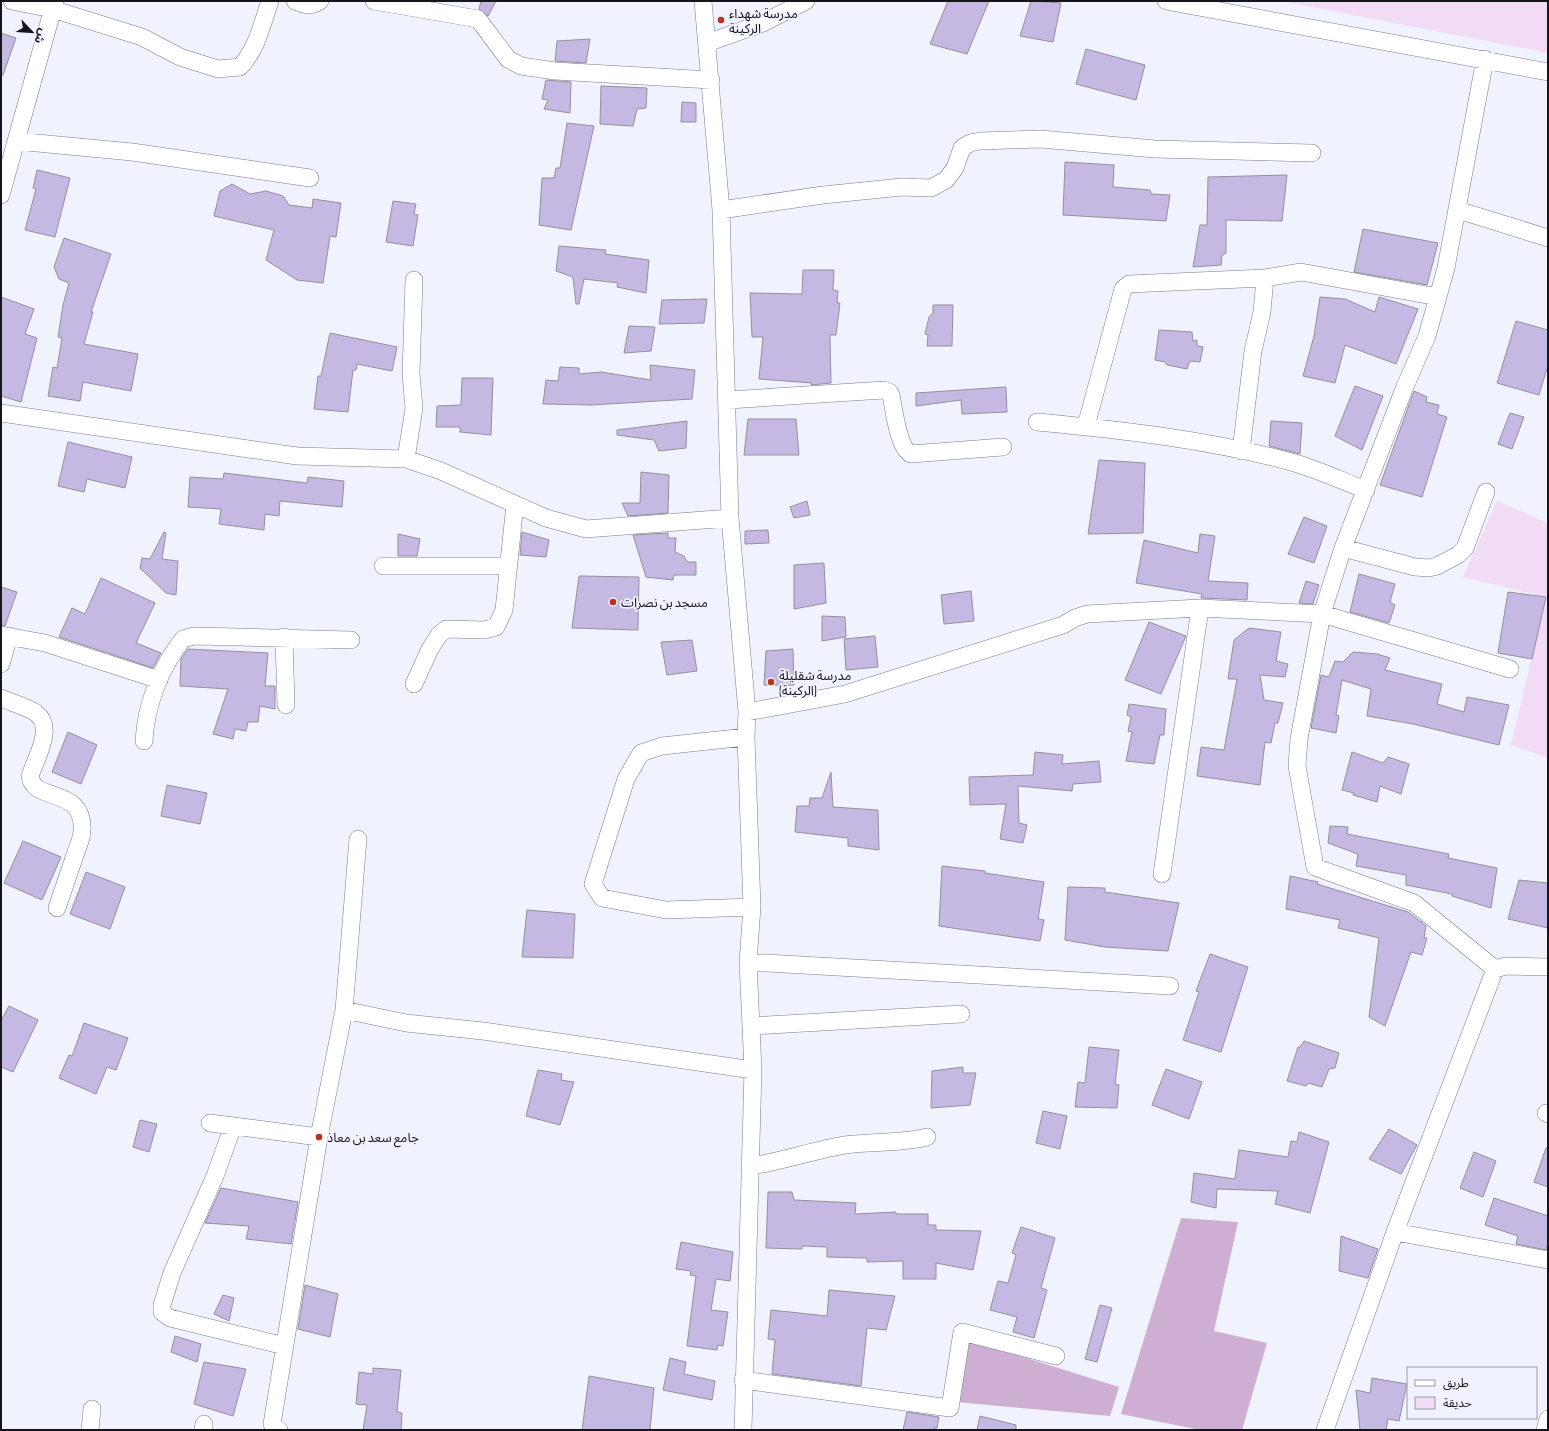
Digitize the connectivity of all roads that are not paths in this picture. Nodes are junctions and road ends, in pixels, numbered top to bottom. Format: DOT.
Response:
graph roads {
  1 [pos="12,1"];
  2 [pos="270,1"];
  3 [pos="295,1"];
  4 [pos="320,1"];
  5 [pos="374,1"];
  6 [pos="703,1"];
  7 [pos="806,1"];
  8 [pos="1166,1"];
  9 [pos="53,5"];
  10 [pos="707,43"];
  11 [pos="1485,59"];
  12 [pos="1548,72"];
  13 [pos="710,80"];
  14 [pos="16,141"];
  15 [pos="1312,153"];
  16 [pos="310,178"];
  17 [pos="1,195"];
  18 [pos="721,210"];
  19 [pos="1458,210"];
  20 [pos="1548,238"];
  21 [pos="1265,278"];
  22 [pos="414,280"];
  23 [pos="1438,297"];
  24 [pos="728,400"];
  25 [pos="1,413"];
  26 [pos="1037,422"];
  27 [pos="1086,426"];
  28 [pos="1003,447"];
  29 [pos="1241,451"];
  30 [pos="406,459"];
  31 [pos="1366,490"];
  32 [pos="1486,492"];
  33 [pos="515,504"];
  34 [pos="730,518"];
  35 [pos="1343,548"];
  36 [pos="383,566"];
  37 [pos="509,566"];
  38 [pos="1200,608"];
  39 [pos="1322,614"];
  40 [pos="5,635"];
  41 [pos="284,637"];
  42 [pos="351,640"];
  43 [pos="1,664"];
  44 [pos="1510,669"];
  45 [pos="159,680"];
  46 [pos="414,684"];
  47 [pos="1,698"];
  48 [pos="286,705"];
  49 [pos="748,712"];
  50 [pos="746,737"];
  51 [pos="144,741"];
  52 [pos="358,839"];
  53 [pos="1162,874"];
  54 [pos="752,906"];
  55 [pos="57,908"];
  56 [pos="748,962"];
  57 [pos="1548,967"];
  58 [pos="1495,969"];
  59 [pos="1170,986"];
  60 [pos="344,1010"];
  61 [pos="961,1014"];
  62 [pos="751,1026"];
  63 [pos="753,1070"];
  64 [pos="210,1123"];
  65 [pos="233,1126"];
  66 [pos="319,1137"];
  67 [pos="927,1137"];
  68 [pos="750,1166"];
  69 [pos="1395,1232"];
  70 [pos="1547,1257"];
  71 [pos="285,1346"];
  72 [pos="1056,1356"];
  73 [pos="743,1380"];
  74 [pos="92,1409"];
  75 [pos="1548,1418"];
  76 [pos="90,1430"];
  77 [pos="279,1430"];
  78 [pos="742,1430"];
  79 [pos="1325,1430"];
  80 [pos="1545,1430"];
  1 -- 9 [label="street"];
  2 -- 9 [label="street"];
  3 -- 4 [label="street"];
  5 -- 13 [label="street"];
  6 -- 10 [label="street"];
  7 -- 10 [label="street"];
  8 -- 11 [label="street"];
  9 -- 14 [label="street"];
  10 -- 13 [label="street"];
  11 -- 12 [label="street"];
  11 -- 19 [label="street"];
  13 -- 18 [label="street"];
  14 -- 16 [label="street"];
  14 -- 17 [label="street"];
  15 -- 18 [label="street"];
  18 -- 24 [label="street"];
  19 -- 20 [label="street"];
  19 -- 23 [label="street"];
  21 -- 23 [label="street"];
  21 -- 27 [label="street"];
  21 -- 29 [label="street"];
  22 -- 30 [label="street"];
  23 -- 31 [label="street"];
  24 -- 28 [label="street"];
  24 -- 34 [label="street"];
  25 -- 30 [label="street"];
  26 -- 27 [label="street"];
  27 -- 29 [label="street"];
  29 -- 31 [label="street"];
  30 -- 33 [label="street"];
  31 -- 35 [label="street"];
  32 -- 35 [label="street"];
  33 -- 34 [label="street"];
  33 -- 37 [label="street"];
  34 -- 49 [label="street"];
  35 -- 39 [label="street"];
  36 -- 37 [label="street"];
  37 -- 46 [label="street"];
  38 -- 39 [label="street"];
  38 -- 49 [label="street"];
  38 -- 53 [label="street"];
  39 -- 44 [label="street"];
  39 -- 58 [label="street"];
  40 -- 43 [label="street"];
  40 -- 45 [label="street"];
  41 -- 42 [label="street"];
  41 -- 45 [label="street"];
  41 -- 48 [label="street"];
  45 -- 51 [label="street"];
  47 -- 55 [label="street"];
  49 -- 50 [label="street"];
  50 -- 54 [label="street"];
  50 -- 54 [label="street"];
  52 -- 60 [label="street"];
  54 -- 56 [label="street"];
  56 -- 59 [label="street"];
  56 -- 62 [label="street"];
  57 -- 58 [label="street"];
  58 -- 69 [label="street"];
  60 -- 63 [label="street"];
  60 -- 66 [label="street"];
  61 -- 62 [label="street"];
  62 -- 63 [label="street"];
  63 -- 68 [label="street"];
  64 -- 65 [label="street"];
  65 -- 66 [label="street"];
  65 -- 71 [label="street"];
  66 -- 71 [label="street"];
  67 -- 68 [label="street"];
  68 -- 73 [label="street"];
  69 -- 70 [label="street"];
  69 -- 79 [label="street"];
  71 -- 77 [label="street"];
  72 -- 73 [label="street"];
  73 -- 78 [label="street"];
  74 -- 76 [label="street"];
  75 -- 80 [label="street"];
}
